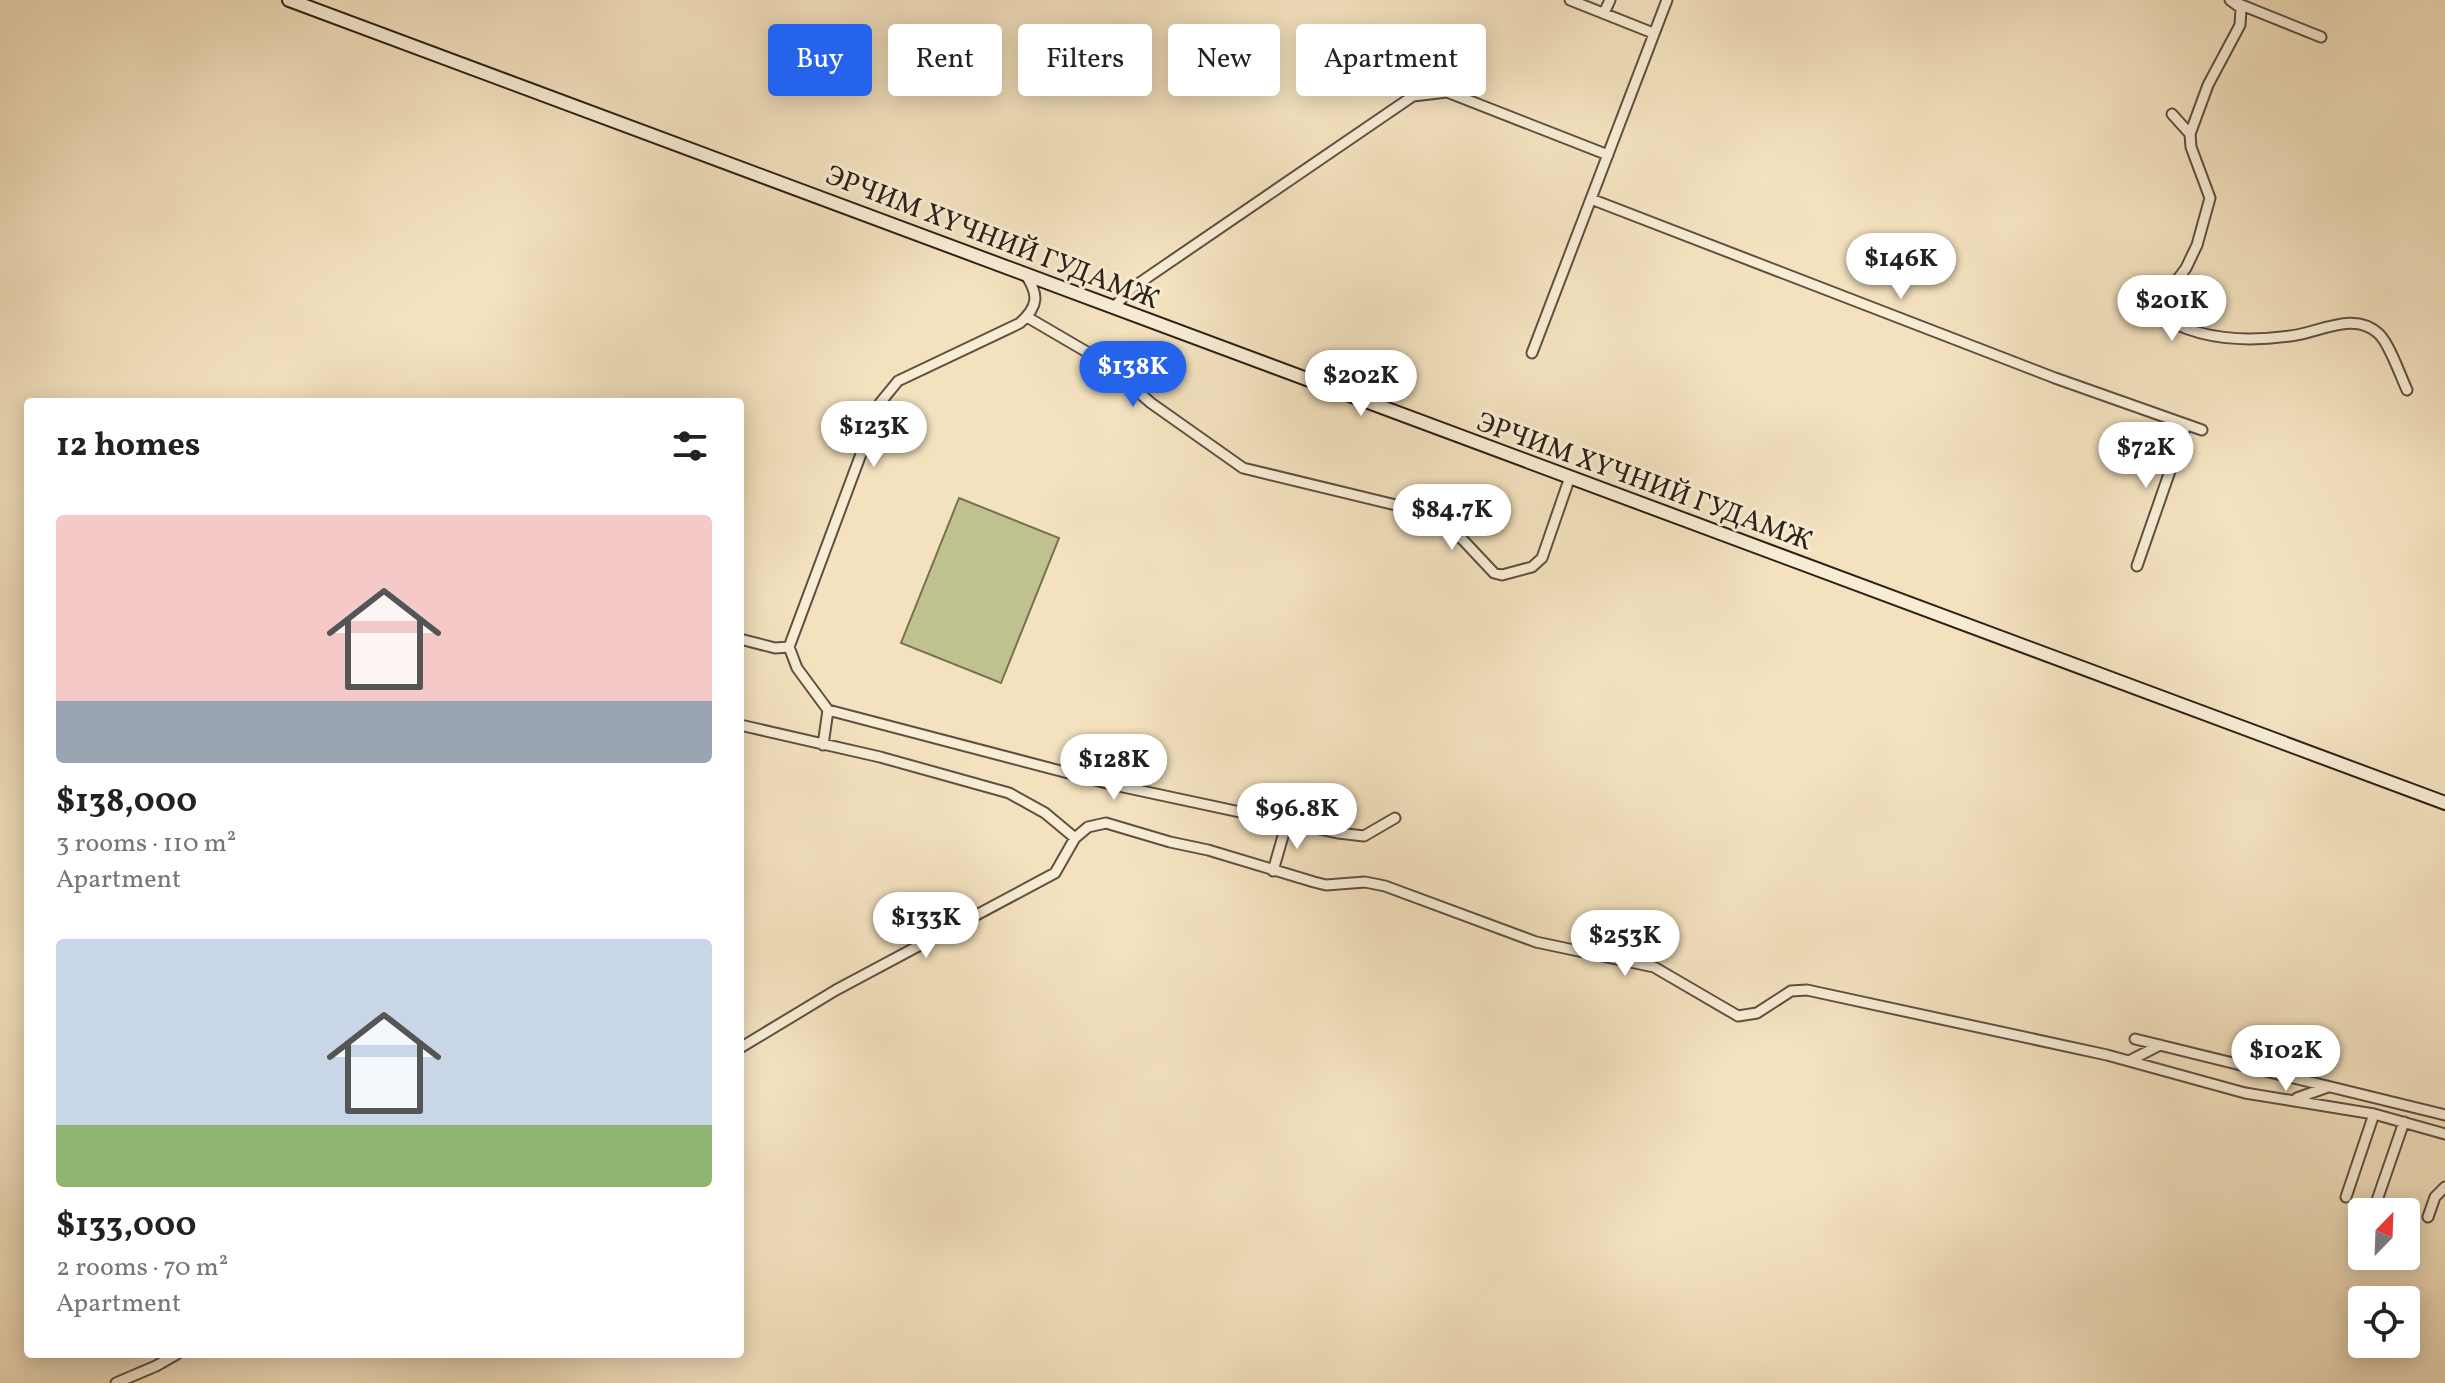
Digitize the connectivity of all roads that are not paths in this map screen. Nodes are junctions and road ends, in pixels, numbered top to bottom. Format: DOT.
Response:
graph roads {
  1 [pos="289,0"];
  2 [pos="1570,0"];
  3 [pos="1610,0"];
  4 [pos="1667,0"];
  5 [pos="2231,0"];
  6 [pos="1604,13"];
  7 [pos="1653,33"];
  8 [pos="2321,37"];
  9 [pos="2172,114"];
  10 [pos="2190,134"];
  11 [pos="1608,155"];
  12 [pos="1591,199"];
  13 [pos="1023,273"];
  14 [pos="1114,307"];
  15 [pos="1027,317"];
  16 [pos="1532,353"];
  17 [pos="2407,390"];
  18 [pos="2186,425"];
  19 [pos="2202,430"];
  20 [pos="1570,477"];
  21 [pos="2137,566"];
  22 [pos="744,640"];
  23 [pos="789,647"];
  24 [pos="828,710"];
  25 [pos="744,726"];
  26 [pos="823,745"];
  27 [pos="2445,803"];
  28 [pos="1395,818"];
  29 [pos="1287,822"];
  30 [pos="1075,838"];
  31 [pos="1273,871"];
  32 [pos="2135,1039"];
  33 [pos="2160,1045"];
  34 [pos="744,1046"];
  35 [pos="2129,1061"];
  36 [pos="2328,1087"];
  37 [pos="2290,1100"];
  38 [pos="2374,1114"];
  39 [pos="2445,1115"];
  40 [pos="2404,1122"];
  41 [pos="2445,1134"];
  42 [pos="2445,1187"];
  43 [pos="2346,1197"];
  44 [pos="2378,1198"];
  45 [pos="2428,1217"];
  46 [pos="170,1358"];
  47 [pos="116,1383"];
  1 -- 13 [label="main road, ЭРЧИМ ХҮЧНИЙ ГУДАМЖ"];
  2 -- 6 [label="street"];
  3 -- 6 [label="street"];
  4 -- 7 [label="street"];
  5 -- 8 [label="street"];
  5 -- 10 [label="street"];
  6 -- 7 [label="street"];
  7 -- 11 [label="street"];
  9 -- 10 [label="street"];
  10 -- 17 [label="street"];
  11 -- 12 [label="street"];
  11 -- 14 [label="street"];
  12 -- 16 [label="street"];
  12 -- 18 [label="street"];
  13 -- 14 [label="main road, ЭРЧИМ ХҮЧНИЙ ГУДАМЖ"];
  13 -- 15 [label="street"];
  14 -- 20 [label="main road, ЭРЧИМ ХҮЧНИЙ ГУДАМЖ"];
  15 -- 20 [label="street"];
  15 -- 23 [label="street"];
  18 -- 19 [label="street"];
  18 -- 21 [label="street"];
  20 -- 27 [label="main road, ЭРЧИМ ХҮЧНИЙ ГУДАМЖ"];
  22 -- 23 [label="street"];
  23 -- 24 [label="street"];
  24 -- 26 [label="street"];
  24 -- 29 [label="street"];
  25 -- 26 [label="street"];
  26 -- 30 [label="street"];
  28 -- 29 [label="street"];
  29 -- 31 [label="street"];
  30 -- 31 [label="street"];
  30 -- 34 [label="street"];
  31 -- 35 [label="street"];
  32 -- 33 [label="street"];
  33 -- 35 [label="street"];
  33 -- 36 [label="street"];
  35 -- 37 [label="street"];
  36 -- 37 [label="street"];
  36 -- 39 [label="street"];
  37 -- 38 [label="street"];
  38 -- 40 [label="street"];
  38 -- 43 [label="street"];
  40 -- 41 [label="street"];
  40 -- 44 [label="street"];
  42 -- 45 [label="street"];
  46 -- 47 [label="street"];
}
